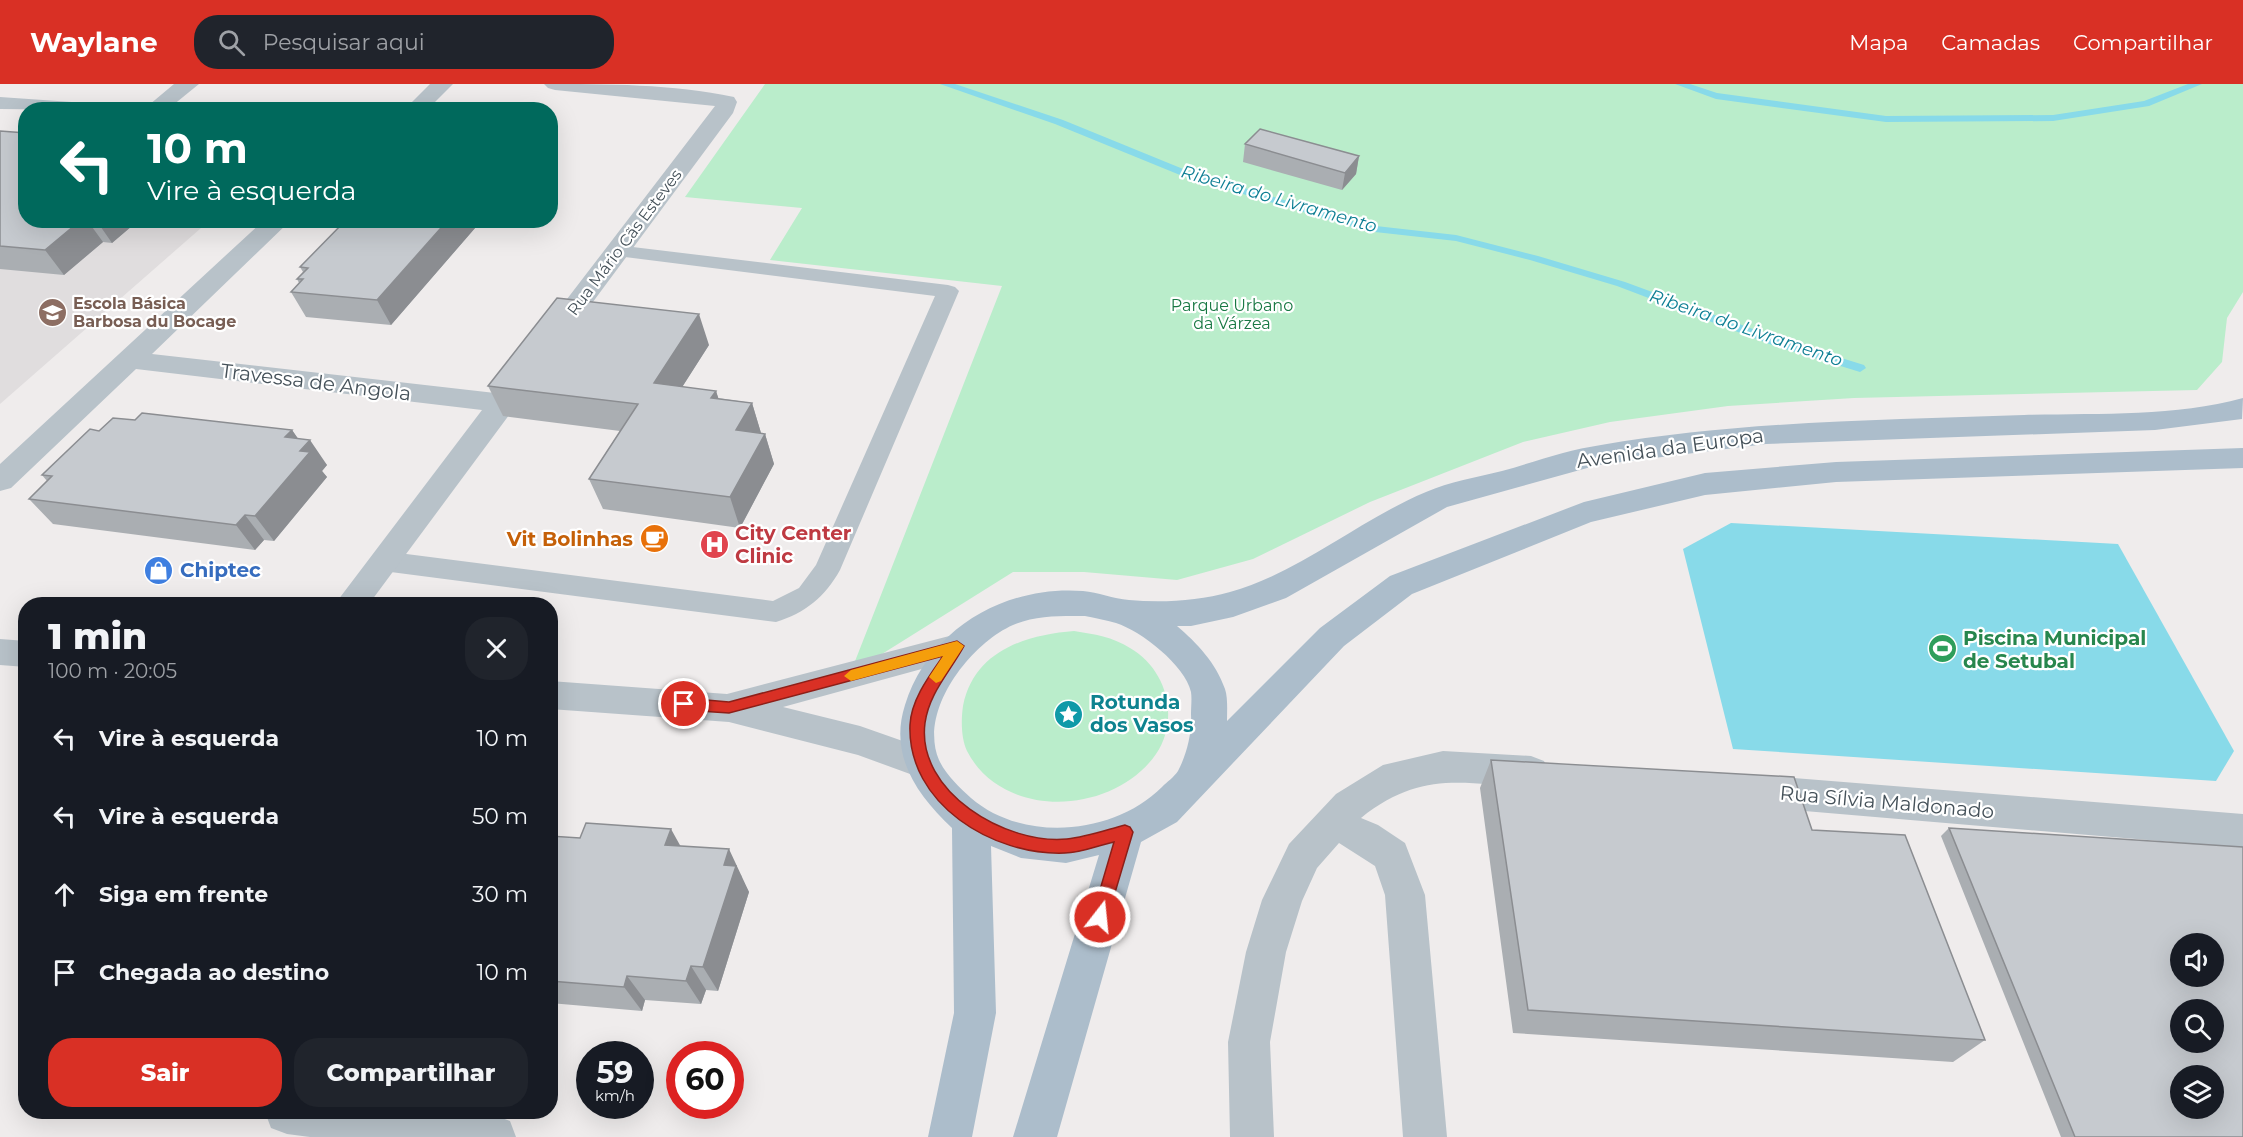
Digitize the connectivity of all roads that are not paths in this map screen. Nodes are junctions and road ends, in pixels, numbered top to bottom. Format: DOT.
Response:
graph roads {
  1 [pos="188,84"];
  2 [pos="442,84"];
  3 [pos="555,84"];
  4 [pos="164,102"];
  5 [pos="423,102"];
  6 [pos="0,104"];
  7 [pos="18,105"];
  8 [pos="270,228"];
  9 [pos="616,251"];
  10 [pos="130,360"];
  11 [pos="502,403"];
  12 [pos="2243,407"];
  13 [pos="2243,458"];
  14 [pos="0,481"];
  15 [pos="383,561"];
  16 [pos="356,597"];
  17 [pos="1127,613"];
  18 [pos="957,646"];
  19 [pos="0,652"];
  20 [pos="18,653"];
  21 [pos="558,696"];
  22 [pos="729,708"];
  23 [pos="921,763"];
  24 [pos="1569,775"];
  25 [pos="1193,779"];
  26 [pos="1723,788"];
  27 [pos="971,821"];
  28 [pos="1332,823"];
  29 [pos="2243,831"];
  30 [pos="1125,832"];
  31 [pos="308,1122"];
  32 [pos="494,1137"];
  33 [pos="950,1137"];
  34 [pos="1035,1137"];
  35 [pos="1252,1137"];
  36 [pos="1425,1137"];
  1 -- 4 [label="street"];
  2 -- 5 [label="street"];
  3 -- 9 [label="street, Rua Mário Cãs Esteves"];
  6 -- 7 [label="street"];
  8 -- 10 [label="street"];
  9 -- 11 [label="street, Rua Mário Cãs Esteves"];
  9 -- 15 [label="lane"];
  10 -- 11 [label="street, Travessa de Angola"];
  10 -- 14 [label="street"];
  11 -- 15 [label="street, Rua Mário Cãs Esteves"];
  12 -- 17 [label="main road, Avenida da Europa"];
  13 -- 25 [label="main road, Avenida da Europa"];
  15 -- 16 [label="street, Rua Mário Cãs Esteves"];
  17 -- 18 [label="main road"];
  17 -- 25 [label="main road"];
  18 -- 22 [label="street"];
  18 -- 23 [label="main road"];
  19 -- 20 [label="street"];
  21 -- 22 [label="street"];
  22 -- 23 [label="street"];
  23 -- 27 [label="main road, Avenida da Europa"];
  24 -- 28 [label="street"];
  25 -- 30 [label="main road, Avenida da Europa"];
  26 -- 29 [label="street, Rua Sílvia Maldonado"];
  27 -- 30 [label="main road, Avenida da Europa"];
  27 -- 33 [label="main road"];
  28 -- 35 [label="street"];
  28 -- 36 [label="street"];
  30 -- 34 [label="main road"];
  31 -- 32 [label="street"];
}
